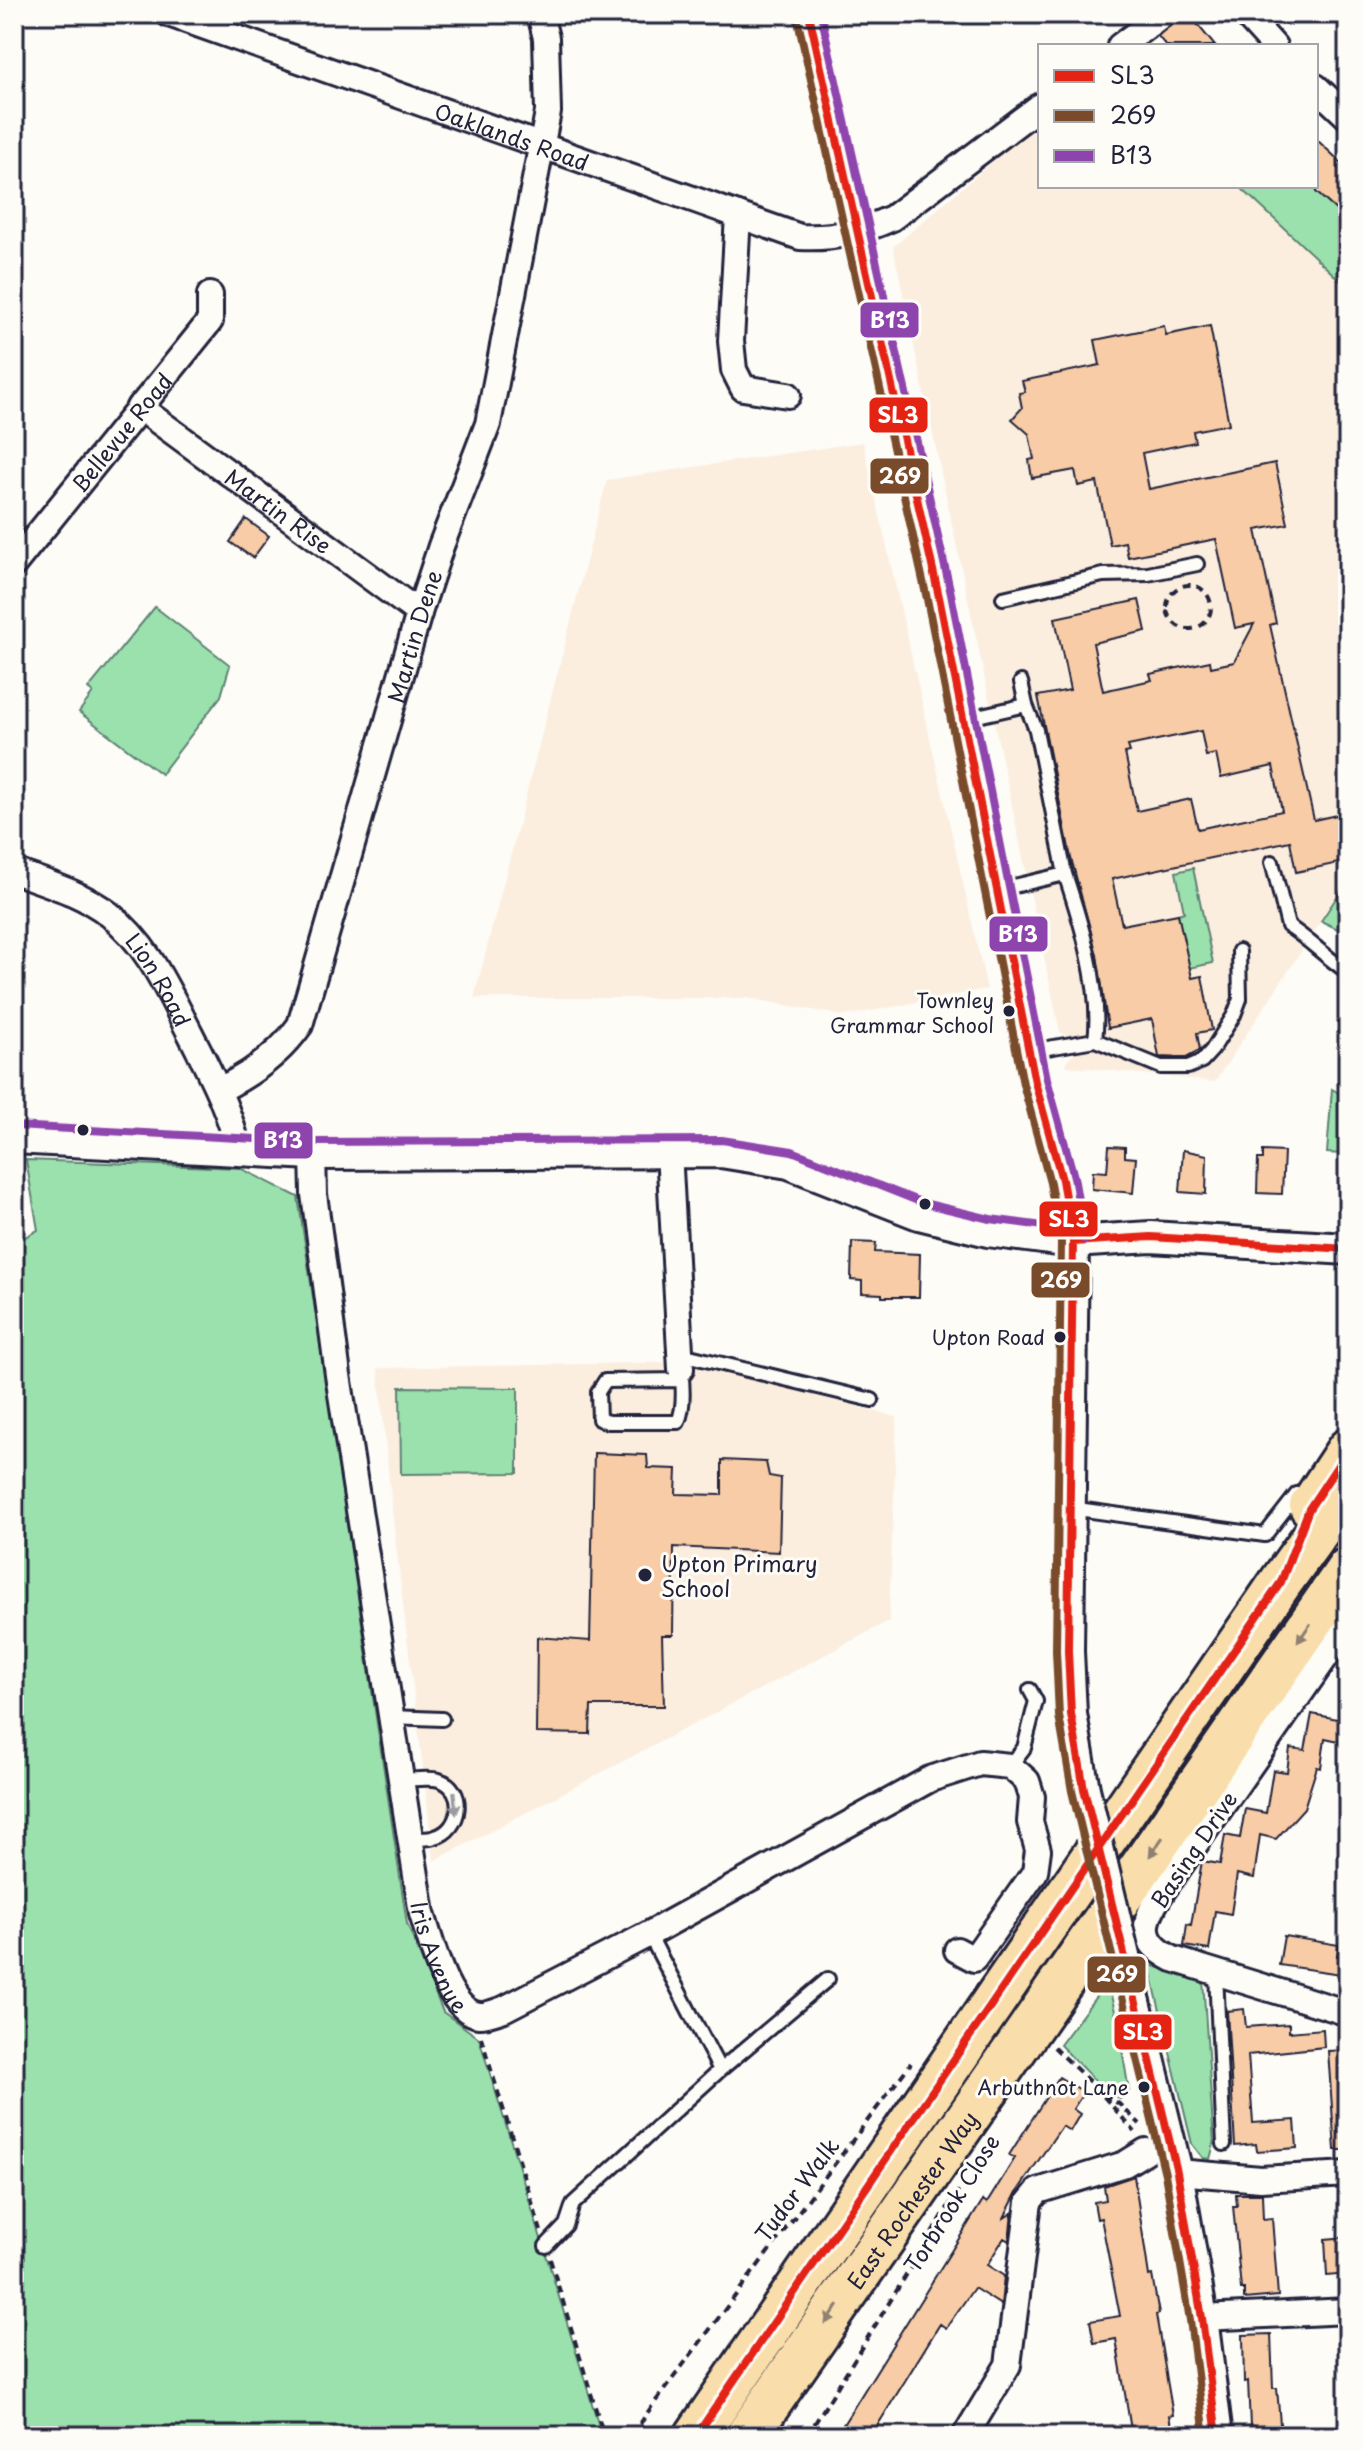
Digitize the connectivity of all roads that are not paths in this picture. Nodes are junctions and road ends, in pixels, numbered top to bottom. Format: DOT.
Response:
graph roads {
  1 [pos="169,14"];
  2 [pos="540,14"];
  3 [pos="809,14"];
  4 [pos="1163,14"];
  5 [pos="1245,14"];
  6 [pos="1123,44"];
  7 [pos="1272,44"];
  8 [pos="1318,89"];
  9 [pos="1038,108"];
  10 [pos="1348,117"];
  11 [pos="543,145"];
  12 [pos="738,215"];
  13 [pos="857,232"];
  14 [pos="210,295"];
  15 [pos="788,395"];
  16 [pos="139,407"];
  17 [pos="14,564"];
  18 [pos="1197,564"];
  19 [pos="1003,598"];
  20 [pos="419,613"];
  21 [pos="1021,682"];
  22 [pos="1026,705"];
  23 [pos="964,719"];
  24 [pos="1272,862"];
  25 [pos="14,871"];
  26 [pos="1065,874"];
  27 [pos="997,890"];
  28 [pos="1239,951"];
  29 [pos="1348,972"];
  30 [pos="1095,1040"];
  31 [pos="1030,1051"];
  32 [pos="219,1090"];
  33 [pos="14,1138"];
  34 [pos="238,1149"];
  35 [pos="669,1151"];
  36 [pos="313,1154"];
  37 [pos="1073,1242"];
  38 [pos="1348,1249"];
  39 [pos="681,1368"];
  40 [pos="872,1400"];
  41 [pos="1348,1450"];
  42 [pos="1348,1489"];
  43 [pos="1297,1494"];
  44 [pos="1070,1508"];
  45 [pos="1348,1569"];
  46 [pos="1281,1582"];
  47 [pos="1348,1625"];
  48 [pos="1030,1690"];
  49 [pos="390,1717"];
  50 [pos="442,1719"];
  51 [pos="1010,1766"];
  52 [pos="401,1780"];
  53 [pos="410,1839"];
  54 [pos="649,1934"];
  55 [pos="957,1950"];
  56 [pos="1216,1974"];
  57 [pos="828,1979"];
  58 [pos="1348,2013"];
  59 [pos="720,2070"];
  60 [pos="1224,2144"];
  61 [pos="1146,2151"];
  62 [pos="1177,2172"];
  63 [pos="1348,2174"];
  64 [pos="546,2246"];
  65 [pos="1348,2311"];
  66 [pos="1202,2318"];
  67 [pos="696,2436"];
  68 [pos="747,2436"];
  69 [pos="965,2436"];
  70 [pos="1217,2436"];
  1 -- 11 [label="street, Oaklands Road"];
  2 -- 11 [label="street, Martin Dene"];
  3 -- 13 [label="street"];
  4 -- 6 [label="street"];
  5 -- 7 [label="street"];
  8 -- 10 [label="street"];
  9 -- 13 [label="street, Oaklands Road"];
  11 -- 12 [label="street, Oaklands Road"];
  11 -- 20 [label="street, Martin Dene"];
  12 -- 13 [label="street, Oaklands Road"];
  12 -- 15 [label="street"];
  13 -- 23 [label="street"];
  14 -- 16 [label="street, Bellevue Road"];
  16 -- 17 [label="street, Bellevue Road"];
  16 -- 20 [label="street, Martin Rise"];
  18 -- 19 [label="lane"];
  20 -- 32 [label="street, Martin Dene"];
  21 -- 22 [label="lane"];
  22 -- 23 [label="lane"];
  22 -- 26 [label="lane"];
  23 -- 27 [label="street"];
  24 -- 29 [label="lane"];
  25 -- 32 [label="street, Lion Road"];
  26 -- 27 [label="lane"];
  26 -- 30 [label="lane"];
  27 -- 31 [label="street"];
  28 -- 30 [label="lane"];
  30 -- 31 [label="lane"];
  31 -- 37 [label="street"];
  32 -- 34 [label="street, Lion Road"];
  33 -- 34 [label="street"];
  34 -- 36 [label="street"];
  35 -- 36 [label="street"];
  35 -- 37 [label="street"];
  35 -- 39 [label="street"];
  36 -- 49 [label="street, Iris Avenue"];
  37 -- 38 [label="street"];
  37 -- 44 [label="street"];
  39 -- 39 [label="lane"];
  39 -- 40 [label="lane"];
  41 -- 46 [label="highway"];
  42 -- 46 [label="highway, East Rochester Way"];
  43 -- 44 [label="lane"];
  44 -- 62 [label="street, bridge"];
  45 -- 68 [label="highway, East Rochester Way, one-way"];
  46 -- 67 [label="highway, East Rochester Way"];
  47 -- 56 [label="street, Basing Drive"];
  48 -- 51 [label="lane"];
  49 -- 50 [label="lane"];
  49 -- 52 [label="street, Iris Avenue"];
  51 -- 54 [label="street, Iris Avenue"];
  51 -- 55 [label="street"];
  52 -- 53 [label="street, Iris Avenue"];
  52 -- 53 [label="lane, one-way"];
  53 -- 54 [label="street, Iris Avenue"];
  54 -- 59 [label="lane"];
  56 -- 58 [label="street, Basing Drive"];
  56 -- 60 [label="lane"];
  57 -- 59 [label="lane"];
  59 -- 64 [label="lane"];
  61 -- 69 [label="street"];
  62 -- 63 [label="street"];
  62 -- 66 [label="street"];
  65 -- 66 [label="street"];
  66 -- 70 [label="street"];
}
